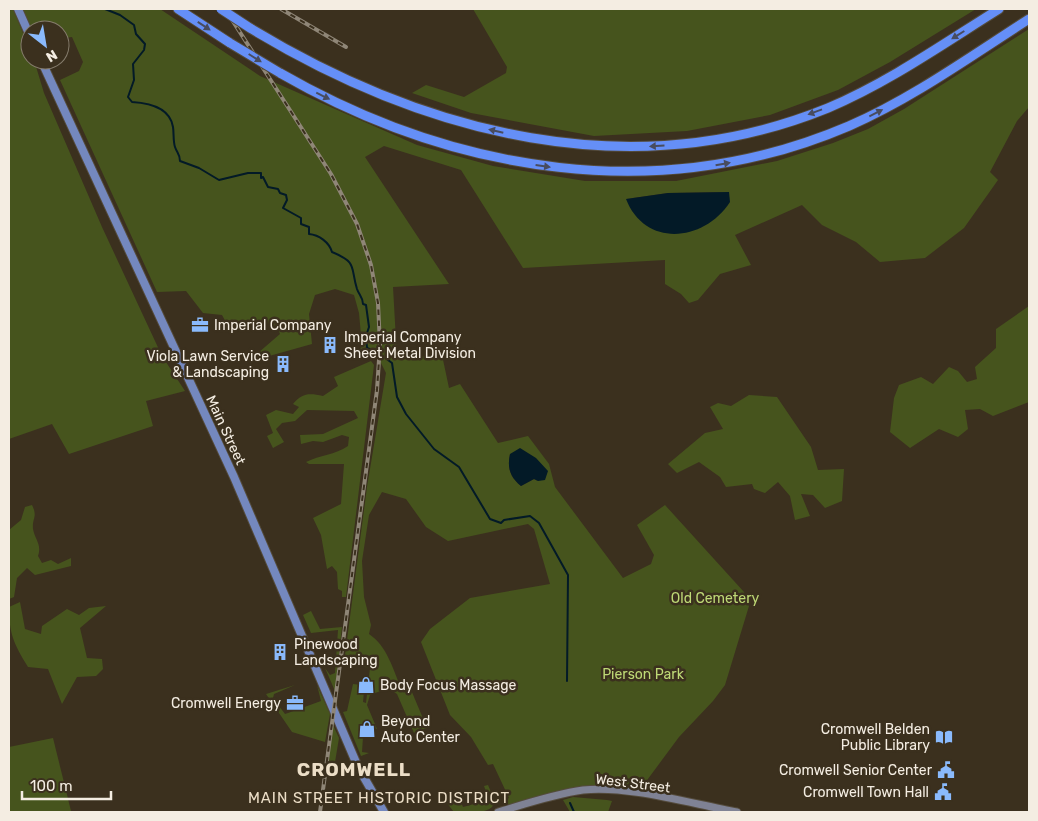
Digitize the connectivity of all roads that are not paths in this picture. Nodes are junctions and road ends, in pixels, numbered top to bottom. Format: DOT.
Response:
graph roads {
  1 [pos="178,9"];
  2 [pos="220,9"];
  3 [pos="999,9"];
  4 [pos="1029,19"];
  5 [pos="46,70"];
  6 [pos="384,812"];
  7 [pos="498,812"];
  8 [pos="737,812"];
  1 -- 4 [label="highway, one-way, bridge"];
  3 -- 2 [label="highway, one-way, bridge"];
  5 -- 6 [label="main road, Main Street"];
  7 -- 8 [label="main road, West Street"];
}
